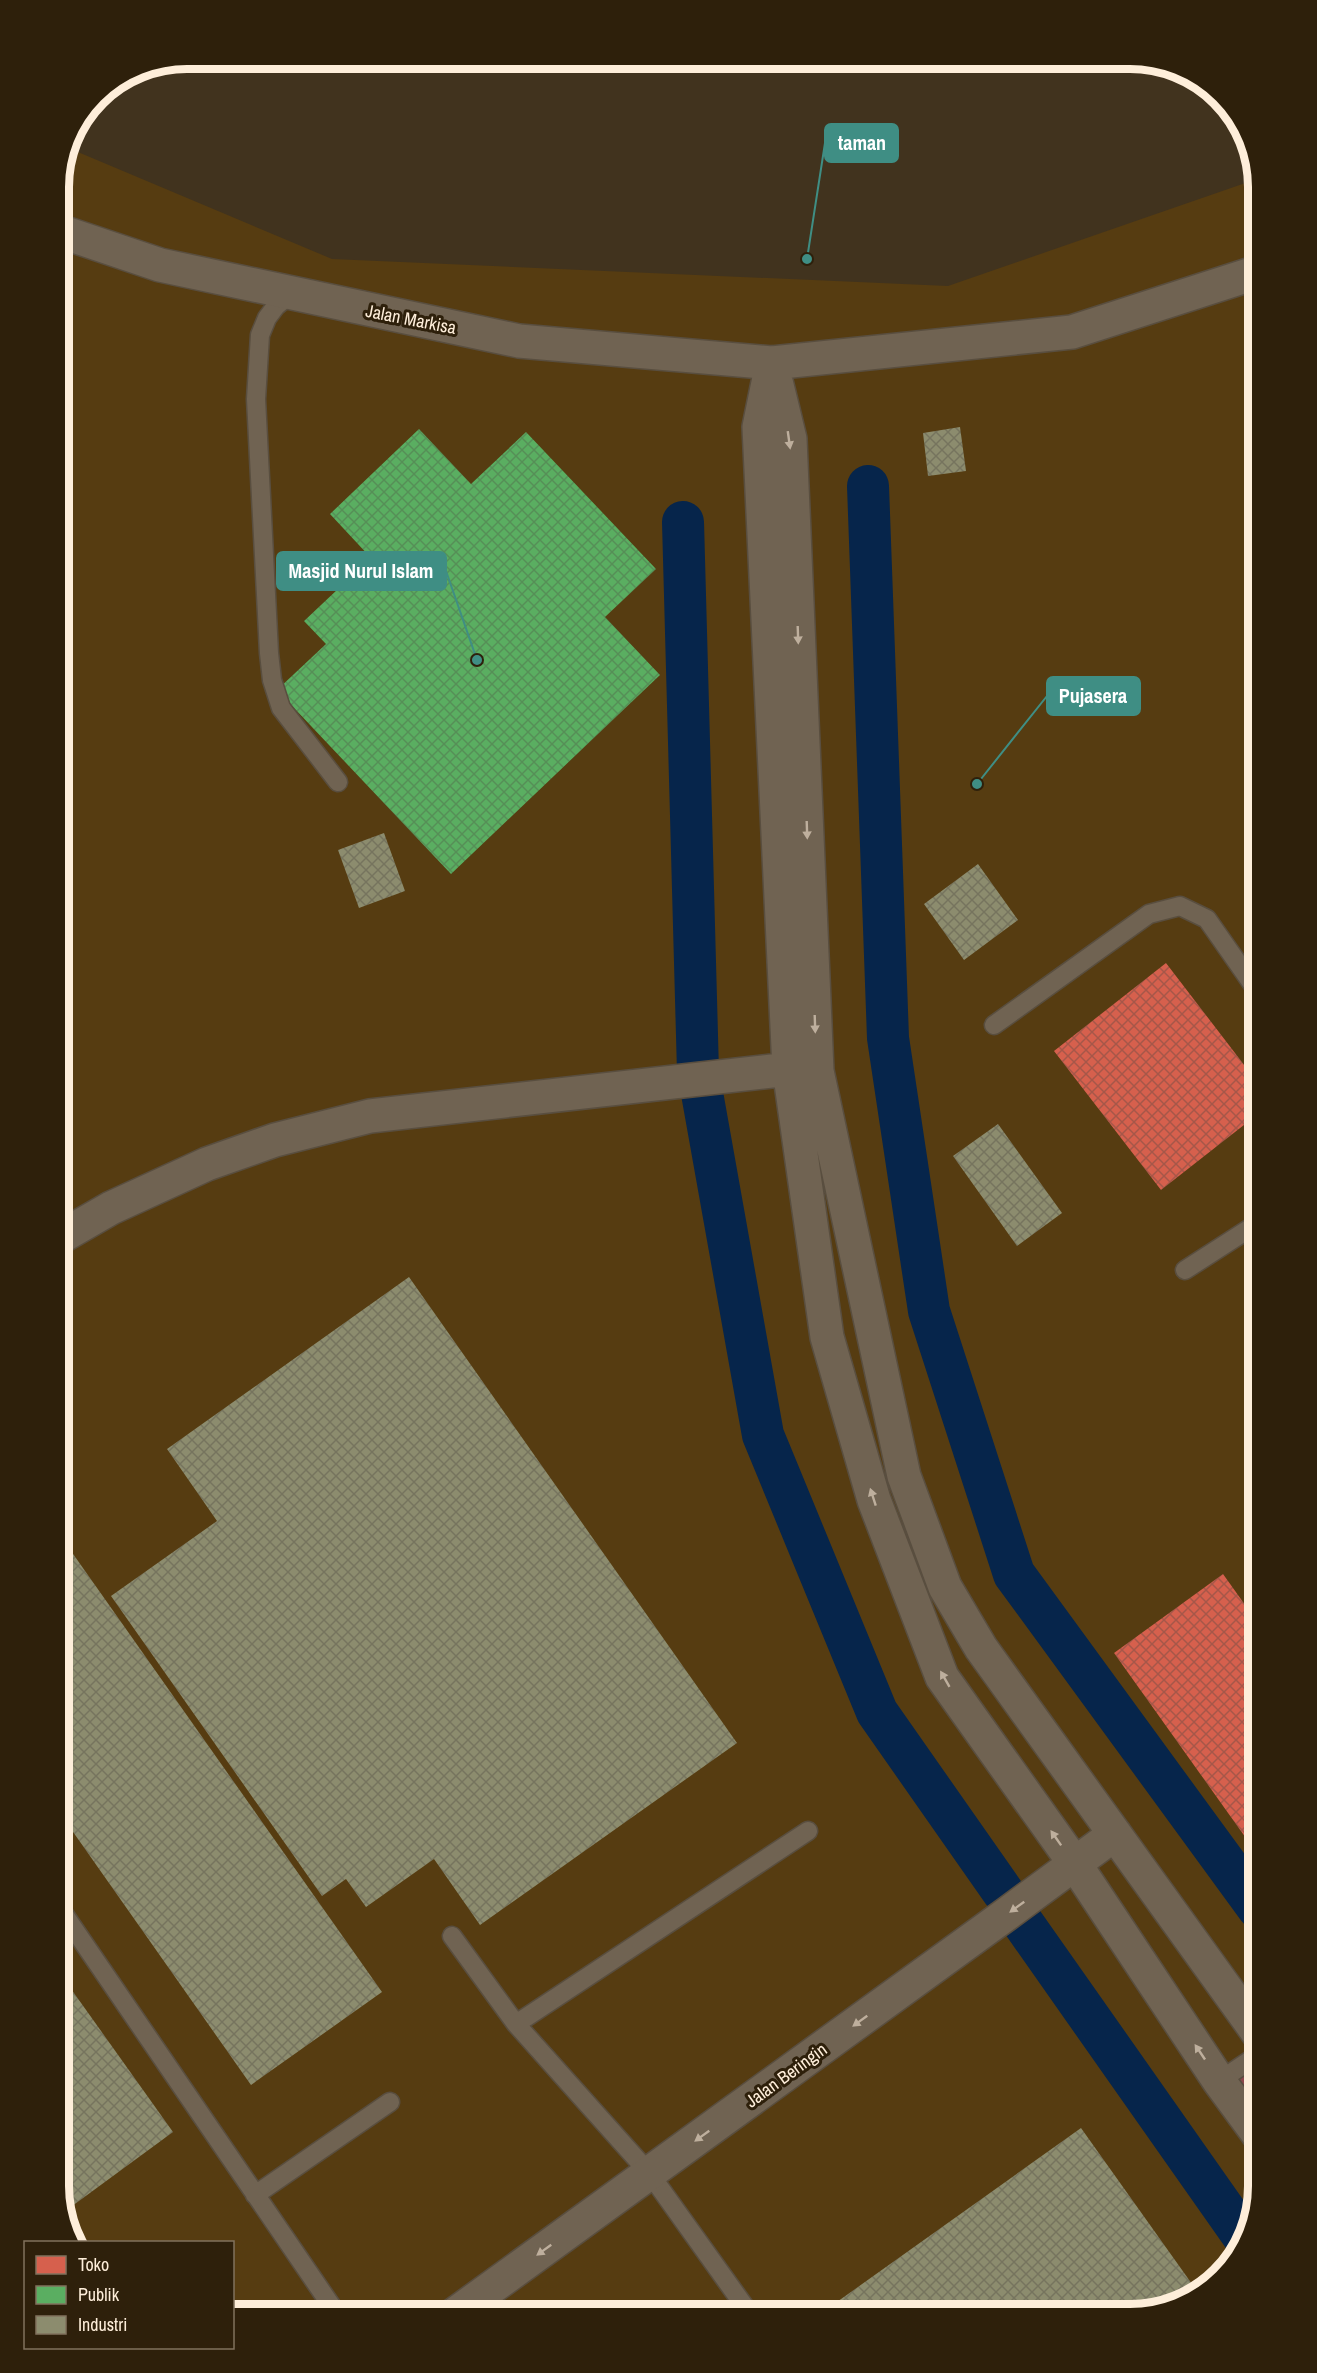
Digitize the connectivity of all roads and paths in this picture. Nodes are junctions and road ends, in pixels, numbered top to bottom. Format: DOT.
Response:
graph roads {
  1 [pos="69,234"];
  2 [pos="1248,275"];
  3 [pos="291,294"];
  4 [pos="772,363"];
  5 [pos="338,782"];
  6 [pos="1248,977"];
  7 [pos="994,1025"];
  8 [pos="789,1069"];
  9 [pos="1248,1229"];
  10 [pos="69,1232"];
  11 [pos="1185,1270"];
  12 [pos="808,1831"];
  13 [pos="1114,1834"];
  14 [pos="1075,1864"];
  15 [pos="69,1923"];
  16 [pos="452,1936"];
  17 [pos="1248,2019"];
  18 [pos="516,2024"];
  19 [pos="1248,2062"];
  20 [pos="1220,2081"];
  21 [pos="390,2102"];
  22 [pos="1248,2120"];
  23 [pos="650,2174"];
  24 [pos="255,2195"];
  25 [pos="330,2304"];
  26 [pos="469,2304"];
  27 [pos="743,2304"];
  1 -- 3 [label="street, Jalan Markisa"];
  2 -- 4 [label="street, Jalan Markisa"];
  3 -- 4 [label="street, Jalan Markisa"];
  3 -- 5 [label="lane"];
  4 -- 8 [label="street"];
  4 -- 13 [label="street, one-way"];
  6 -- 7 [label="lane"];
  8 -- 10 [label="street"];
  14 -- 8 [label="street, one-way"];
  9 -- 11 [label="lane"];
  12 -- 18 [label="lane"];
  13 -- 14 [label="street, Jalan Beringin"];
  13 -- 17 [label="street"];
  20 -- 14 [label="street, one-way"];
  14 -- 23 [label="street, Jalan Beringin, one-way"];
  15 -- 24 [label="lane"];
  16 -- 18 [label="lane"];
  18 -- 23 [label="lane"];
  19 -- 20 [label="lane"];
  20 -- 22 [label="street"];
  21 -- 24 [label="lane"];
  23 -- 26 [label="street, Jalan Beringin, one-way"];
  23 -- 27 [label="lane"];
  24 -- 25 [label="lane"];
}
